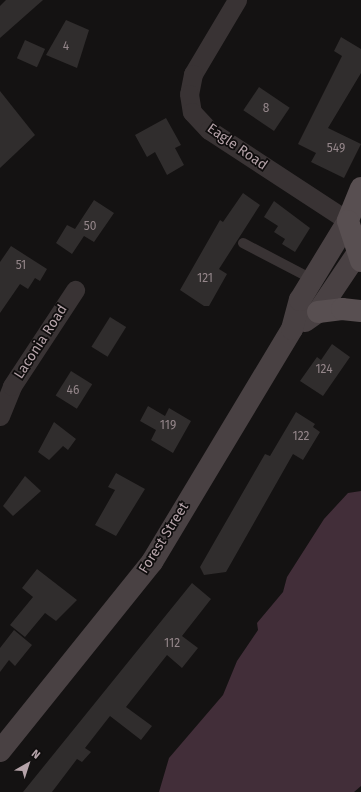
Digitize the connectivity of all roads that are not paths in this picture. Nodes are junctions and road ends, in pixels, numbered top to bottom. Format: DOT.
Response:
graph roads {
  1 [pos="237,0"];
  2 [pos="361,188"];
  3 [pos="355,226"];
  4 [pos="243,243"];
  5 [pos="360,254"];
  6 [pos="312,279"];
  7 [pos="75,290"];
  8 [pos="361,311"];
  9 [pos="318,312"];
  10 [pos="292,329"];
  11 [pos="0,416"];
  12 [pos="0,751"];
  1 -- 3 [label="street, Eagle Road"];
  2 -- 3 [label="main road"];
  3 -- 5 [label="main road"];
  3 -- 6 [label="main road, Forest Street"];
  4 -- 6 [label="lane"];
  5 -- 9 [label="main road, Forest Street"];
  6 -- 10 [label="main road, Forest Street"];
  7 -- 11 [label="street, Laconia Road"];
  8 -- 9 [label="main road"];
  9 -- 10 [label="main road, Forest Street"];
  10 -- 12 [label="main road, Forest Street"];
}
